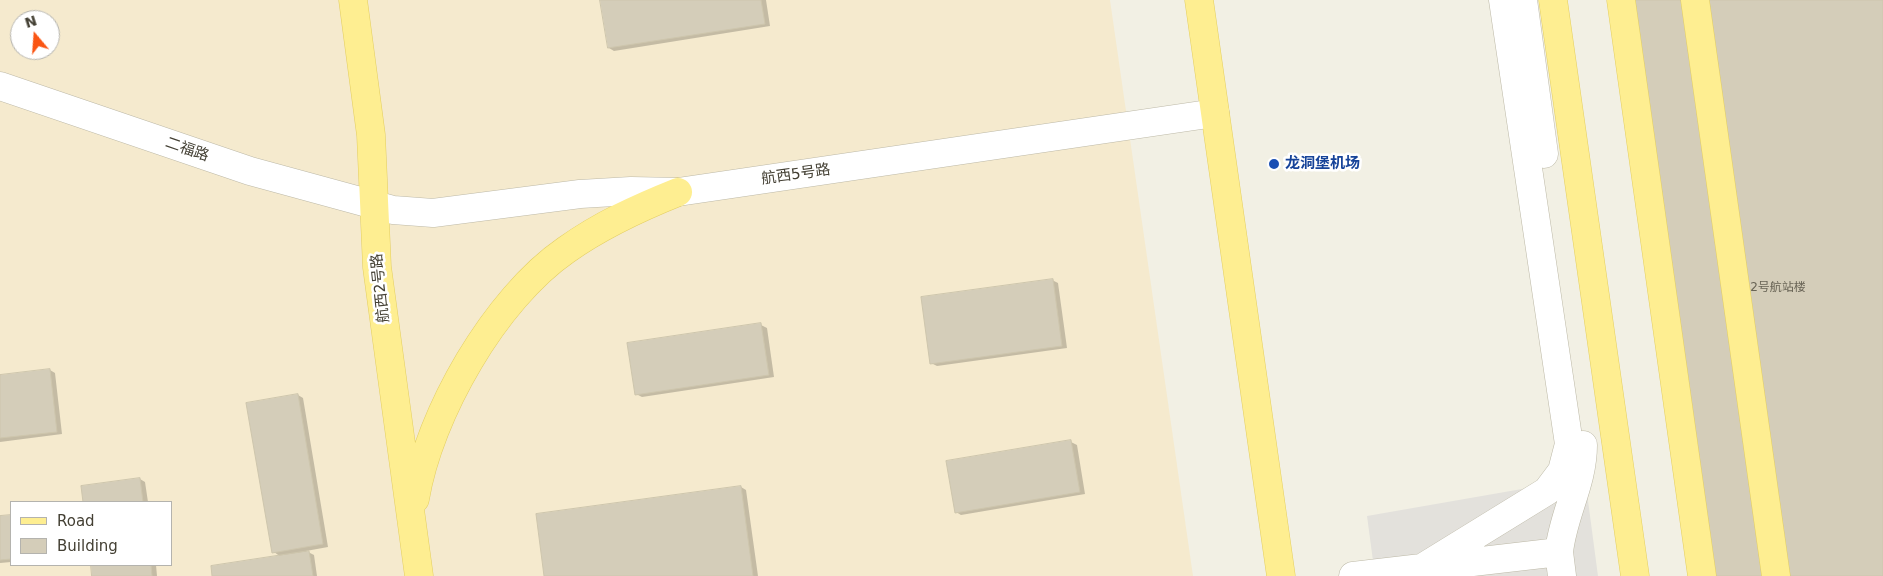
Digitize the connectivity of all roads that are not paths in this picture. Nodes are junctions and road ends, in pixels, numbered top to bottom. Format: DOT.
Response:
graph roads {
  1 [pos="353,0"];
  2 [pos="1199,0"];
  3 [pos="1503,0"];
  4 [pos="1524,0"];
  5 [pos="1553,0"];
  6 [pos="1621,0"];
  7 [pos="1686,0"];
  8 [pos="1695,0"];
  9 [pos="0,86"];
  10 [pos="1215,113"];
  11 [pos="678,192"];
  12 [pos="375,206"];
  13 [pos="412,519"];
  14 [pos="1560,564"];
  15 [pos="1422,568"];
  16 [pos="419,576"];
  17 [pos="1281,576"];
  18 [pos="1353,576"];
  19 [pos="1635,576"];
  20 [pos="1702,576"];
  21 [pos="1765,576"];
  22 [pos="1776,576"];
  1 -- 12 [label="main road, 航西2号路"];
  2 -- 10 [label="main road"];
  3 -- 15 [label="street"];
  4 -- 14 [label="street"];
  5 -- 19 [label="main road"];
  6 -- 20 [label="main road"];
  7 -- 21 [label="main road"];
  8 -- 22 [label="main road"];
  9 -- 12 [label="street, 二福路"];
  10 -- 11 [label="street, 航西5号路"];
  10 -- 17 [label="main road"];
  11 -- 12 [label="street, 航西5号路"];
  11 -- 13 [label="main road"];
  12 -- 13 [label="main road, 航西2号路"];
  13 -- 16 [label="main road, 航西2号路"];
  14 -- 15 [label="street"];
  15 -- 18 [label="street"];
}
